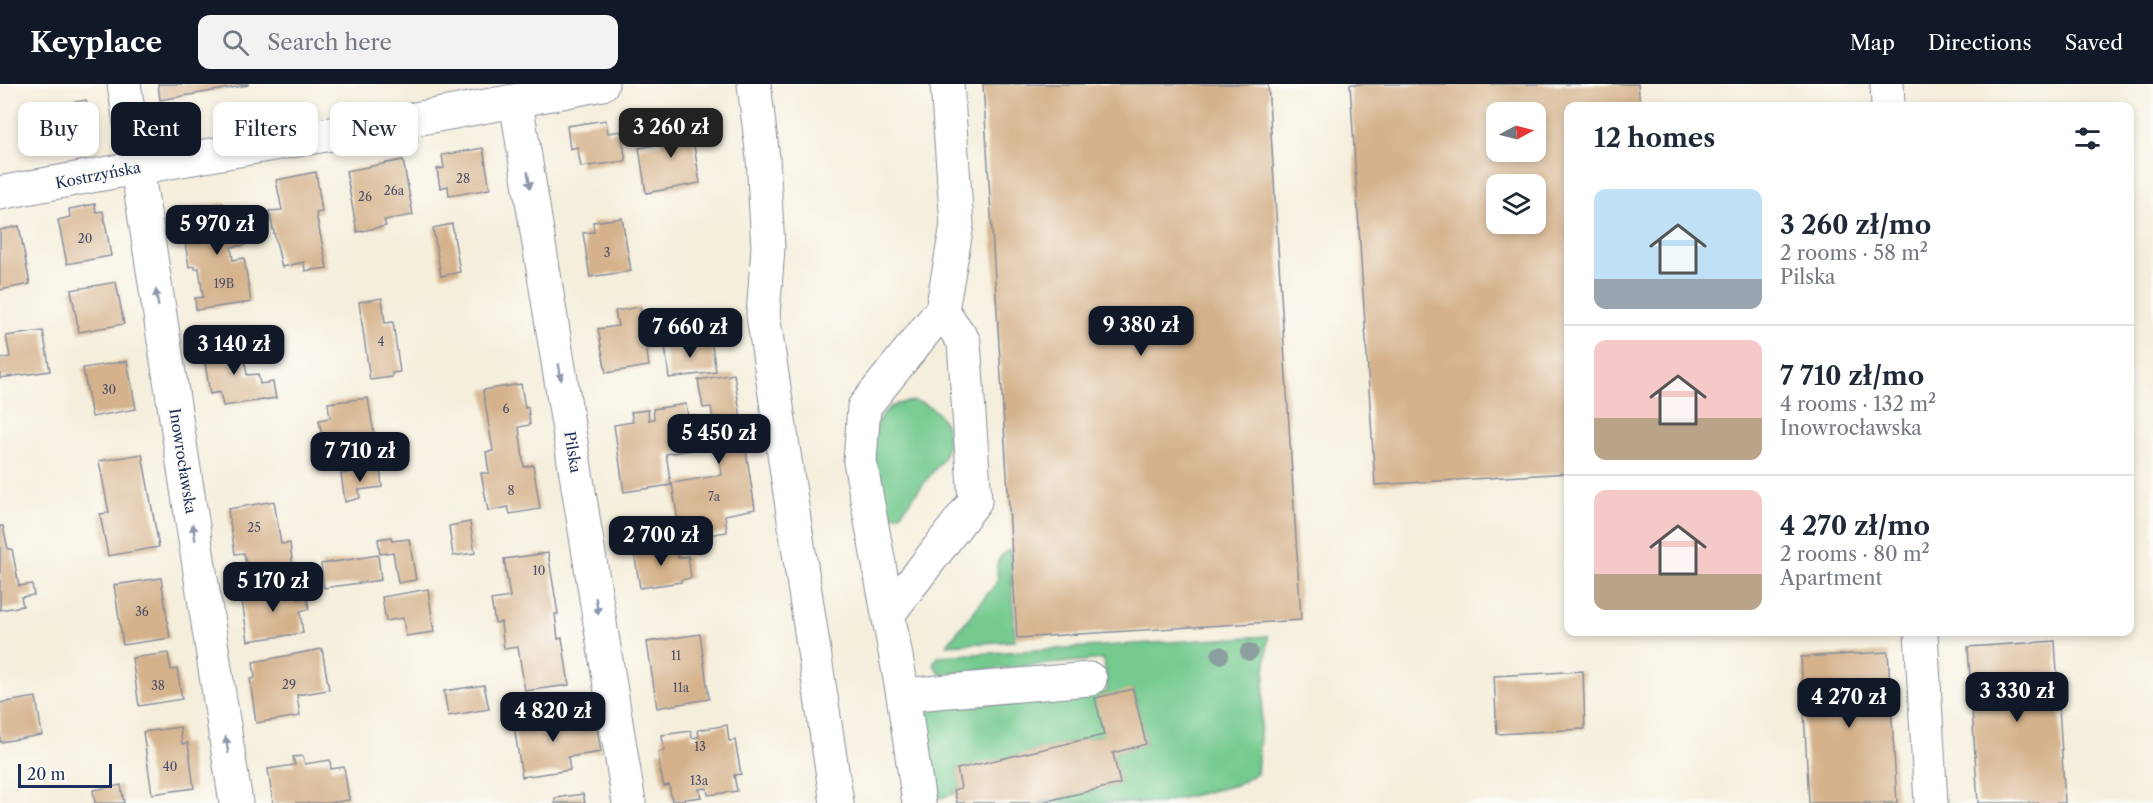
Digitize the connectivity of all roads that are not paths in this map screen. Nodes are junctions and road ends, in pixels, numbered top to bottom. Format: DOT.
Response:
graph roads {
  1 [pos="124,84"];
  2 [pos="602,84"];
  3 [pos="754,84"];
  4 [pos="947,84"];
  5 [pos="1887,84"];
  6 [pos="516,101"];
  7 [pos="1888,102"];
  8 [pos="137,167"];
  9 [pos="0,193"];
  10 [pos="942,310"];
  11 [pos="889,613"];
  12 [pos="1921,636"];
  13 [pos="1090,679"];
  14 [pos="903,695"];
  15 [pos="236,803"];
  16 [pos="629,803"];
  17 [pos="837,803"];
  18 [pos="919,803"];
  19 [pos="1931,803"];
  1 -- 8 [label="street, Inowrocławska"];
  2 -- 6 [label="street, Kostrzyńska"];
  3 -- 17 [label="street"];
  4 -- 10 [label="street"];
  5 -- 7 [label="street"];
  6 -- 8 [label="street, Kostrzyńska"];
  6 -- 16 [label="street, Pilska, one-way"];
  8 -- 9 [label="street, Kostrzyńska"];
  15 -- 8 [label="street, Inowrocławska, one-way"];
  10 -- 11 [label="street"];
  10 -- 11 [label="street"];
  11 -- 14 [label="street"];
  12 -- 19 [label="street"];
  13 -- 14 [label="street"];
  14 -- 18 [label="street"];
}
